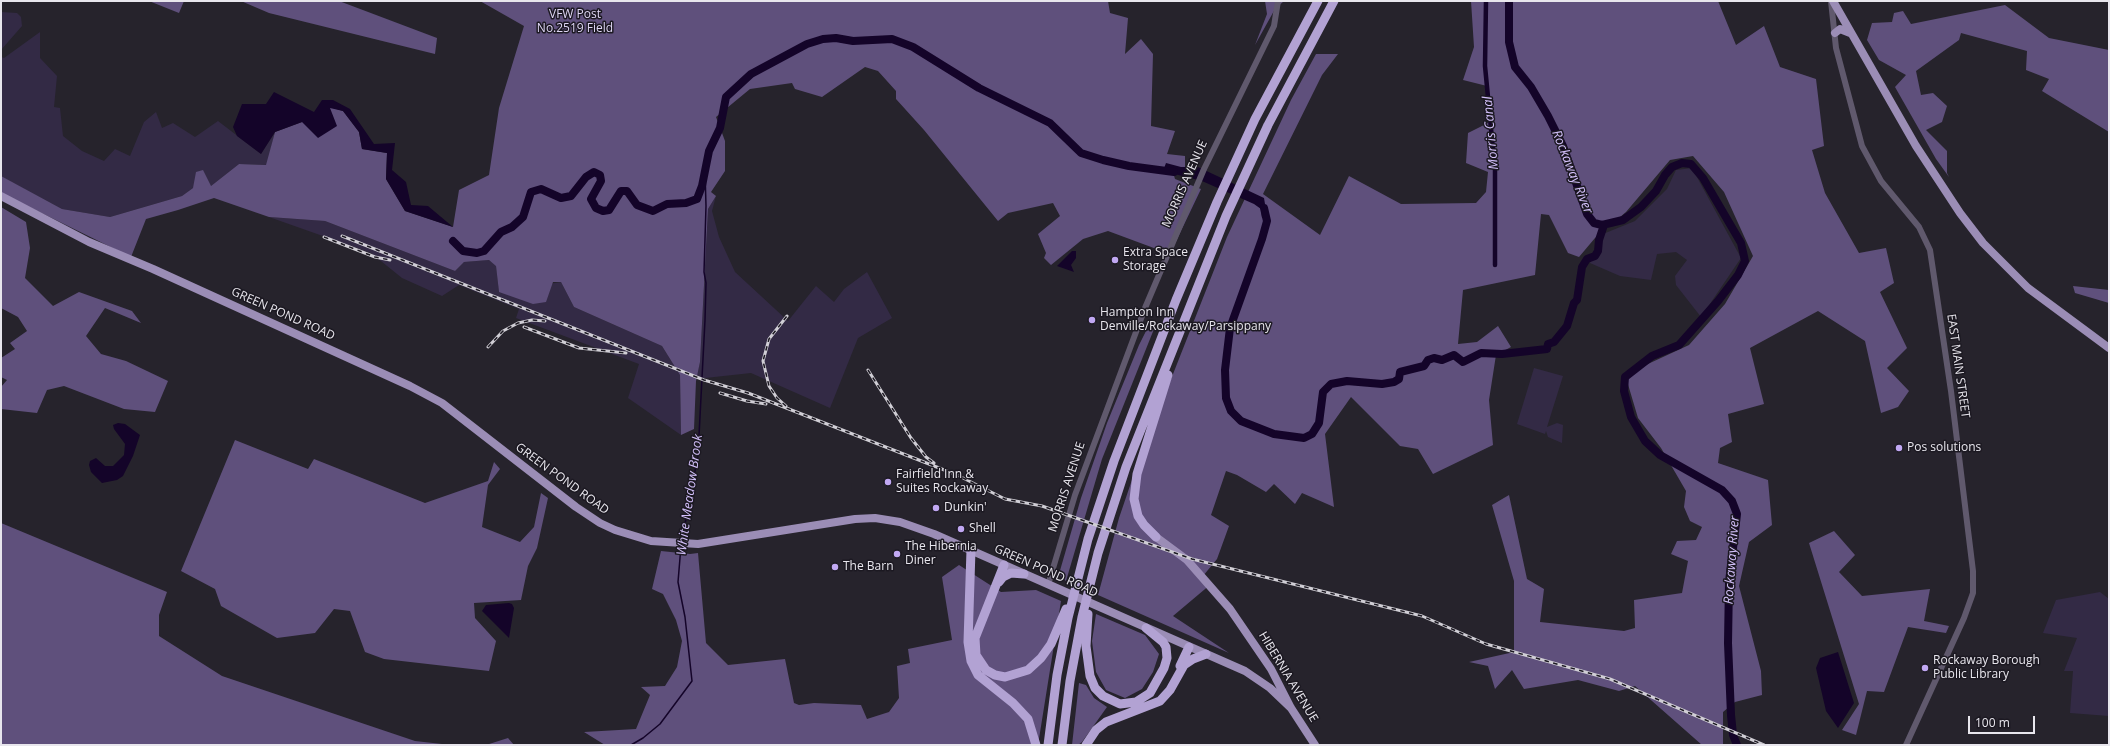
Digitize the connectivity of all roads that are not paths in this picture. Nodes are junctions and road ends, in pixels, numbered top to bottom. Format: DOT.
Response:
graph roads {
  1 [pos="1278,1"];
  2 [pos="1318,1"];
  3 [pos="1334,1"];
  4 [pos="1832,1"];
  5 [pos="1850,32"];
  6 [pos="1835,33"];
  7 [pos="1,196"];
  8 [pos="1194,292"];
  9 [pos="2109,348"];
  10 [pos="1156,537"];
  11 [pos="971,550"];
  12 [pos="1004,565"];
  13 [pos="1024,574"];
  14 [pos="1048,585"];
  15 [pos="995,588"];
  16 [pos="1065,618"];
  17 [pos="1085,620"];
  18 [pos="1146,628"];
  19 [pos="1189,647"];
  20 [pos="1206,654"];
  21 [pos="1178,673"];
  22 [pos="1291,708"];
  23 [pos="1036,745"];
  24 [pos="1048,745"];
  25 [pos="1062,745"];
  26 [pos="1086,745"];
  27 [pos="1315,745"];
  28 [pos="1906,745"];
  1 -- 14 [label="street, MORRIS AVENUE"];
  2 -- 16 [label="highway"];
  3 -- 8 [label="highway"];
  4 -- 5 [label="main road"];
  4 -- 6 [label="street, EAST MAIN STREET"];
  5 -- 6 [label="main road"];
  5 -- 9 [label="main road"];
  6 -- 28 [label="street, EAST MAIN STREET"];
  7 -- 11 [label="main road, GREEN POND ROAD"];
  8 -- 10 [label="highway"];
  8 -- 17 [label="highway"];
  10 -- 22 [label="main road, HIBERNIA AVENUE"];
  11 -- 12 [label="main road, GREEN POND ROAD"];
  11 -- 23 [label="highway"];
  12 -- 13 [label="main road, GREEN POND ROAD"];
  12 -- 15 [label="highway"];
  13 -- 14 [label="main road, GREEN POND ROAD"];
  13 -- 15 [label="highway"];
  14 -- 18 [label="main road, GREEN POND ROAD"];
  15 -- 16 [label="highway"];
  16 -- 24 [label="highway"];
  17 -- 18 [label="highway"];
  17 -- 25 [label="highway"];
  18 -- 19 [label="main road, GREEN POND ROAD"];
  19 -- 20 [label="main road, GREEN POND ROAD"];
  19 -- 21 [label="highway"];
  20 -- 21 [label="highway"];
  20 -- 22 [label="main road, GREEN POND ROAD"];
  21 -- 26 [label="highway"];
  22 -- 27 [label="main road, HIBERNIA AVENUE"];
}
